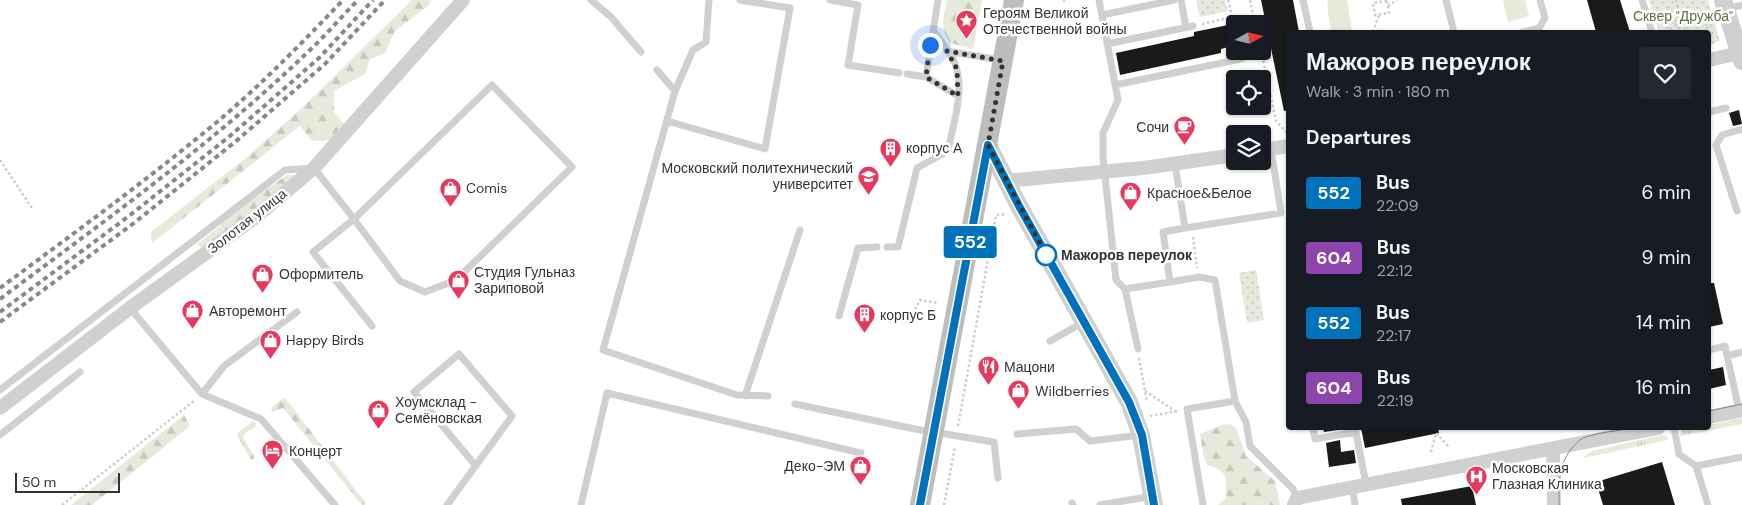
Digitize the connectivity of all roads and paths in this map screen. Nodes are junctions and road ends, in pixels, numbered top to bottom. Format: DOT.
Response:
graph roads {
  1 [pos="464,0"];
  2 [pos="591,0"];
  3 [pos="709,0"];
  4 [pos="740,0"];
  5 [pos="830,0"];
  6 [pos="938,0"];
  7 [pos="1014,0"];
  8 [pos="1099,0"];
  9 [pos="1174,0"];
  10 [pos="1181,0"];
  11 [pos="1228,0"];
  12 [pos="1250,0"];
  13 [pos="1303,0"];
  14 [pos="1397,0"];
  15 [pos="1446,0"];
  16 [pos="1540,0"];
  17 [pos="1642,0"];
  18 [pos="1676,0"];
  19 [pos="1376,1"];
  20 [pos="1730,5"];
  21 [pos="1388,6"];
  22 [pos="1102,15"];
  23 [pos="1232,15"];
  24 [pos="1253,15"];
  25 [pos="1379,15"];
  26 [pos="1680,15"];
  27 [pos="1226,18"];
  28 [pos="1690,22"];
  29 [pos="1676,25"];
  30 [pos="1715,26"];
  31 [pos="1190,27"];
  32 [pos="933,30"];
  33 [pos="1310,30"];
  34 [pos="1374,30"];
  35 [pos="1454,30"];
  36 [pos="1531,30"];
  37 [pos="1651,30"];
  38 [pos="1669,30"];
  39 [pos="1107,44"];
  40 [pos="947,51"];
  41 [pos="641,52"];
  42 [pos="1741,57"];
  43 [pos="1236,60"];
  44 [pos="1263,60"];
  45 [pos="1711,60"];
  46 [pos="1003,61"];
  47 [pos="657,70"];
  48 [pos="926,77"];
  49 [pos="1115,86"];
  50 [pos="675,91"];
  51 [pos="958,96"];
  52 [pos="1726,108"];
  53 [pos="1711,112"];
  54 [pos="667,121"];
  55 [pos="1742,129"];
  56 [pos="1286,133"];
  57 [pos="988,145"];
  58 [pos="1286,147"];
  59 [pos="1271,149"];
  60 [pos="1226,156"];
  61 [pos="0,160"];
  62 [pos="1176,164"];
  63 [pos="314,168"];
  64 [pos="1271,168"];
  65 [pos="1105,172"];
  66 [pos="1006,181"];
  67 [pos="32,208"];
  68 [pos="1736,211"];
  69 [pos="1006,214"];
  70 [pos="354,219"];
  71 [pos="1185,228"];
  72 [pos="800,230"];
  73 [pos="1192,232"];
  74 [pos="877,247"];
  75 [pos="887,247"];
  76 [pos="1198,274"];
  77 [pos="1170,282"];
  78 [pos="1125,289"];
  79 [pos="938,303"];
  80 [pos="130,308"];
  81 [pos="297,312"];
  82 [pos="839,316"];
  83 [pos="888,322"];
  84 [pos="1084,322"];
  85 [pos="372,326"];
  86 [pos="1050,341"];
  87 [pos="1138,349"];
  88 [pos="1711,350"];
  89 [pos="1742,352"];
  90 [pos="1727,356"];
  91 [pos="80,372"];
  92 [pos="0,390"];
  93 [pos="1145,391"];
  94 [pos="202,394"];
  95 [pos="745,396"];
  96 [pos="768,396"];
  97 [pos="1235,401"];
  98 [pos="795,404"];
  99 [pos="1147,404"];
  100 [pos="0,408"];
  101 [pos="1187,409"];
  102 [pos="1740,410"];
  103 [pos="1176,411"];
  104 [pos="1150,416"];
  105 [pos="1711,417"];
  106 [pos="1313,430"];
  107 [pos="1355,430"];
  108 [pos="1637,430"];
  109 [pos="1674,430"];
  110 [pos="934,433"];
  111 [pos="1017,434"];
  112 [pos="0,435"];
  113 [pos="1142,435"];
  114 [pos="956,436"];
  115 [pos="1450,448"];
  116 [pos="1553,449"];
  117 [pos="1431,452"];
  118 [pos="861,453"];
  119 [pos="1742,457"];
  120 [pos="476,466"];
  121 [pos="1696,466"];
  122 [pos="998,478"];
  123 [pos="1366,484"];
  124 [pos="1352,487"];
  125 [pos="1154,501"];
  126 [pos="1295,501"];
  127 [pos="62,505"];
  128 [pos="335,505"];
  129 [pos="447,505"];
  130 [pos="581,505"];
  131 [pos="920,505"];
  132 [pos="944,505"];
  133 [pos="1100,505"];
  134 [pos="1203,505"];
  135 [pos="1355,505"];
  136 [pos="1554,505"];
  137 [pos="1708,505"];
  1 -- 63 [label="street, Золотая улица"];
  2 -- 41 [label="lane"];
  3 -- 50 [label="lane"];
  4 -- 54 [label="lane"];
  5 -- 48 [label="lane"];
  6 -- 32 [label="lane"];
  7 -- 46 [label="main road"];
  8 -- 22 [label="lane"];
  9 -- 22 [label="lane"];
  10 -- 31 [label="lane"];
  11 -- 23 [label="path"];
  12 -- 24 [label="path"];
  13 -- 33 [label="lane"];
  14 -- 21 [label="path"];
  15 -- 35 [label="lane"];
  16 -- 36 [label="lane"];
  17 -- 37 [label="lane"];
  18 -- 26 [label="path"];
  19 -- 21 [label="path"];
  19 -- 25 [label="path"];
  20 -- 42 [label="street"];
  21 -- 25 [label="path"];
  22 -- 39 [label="lane"];
  25 -- 34 [label="path"];
  26 -- 28 [label="path"];
  26 -- 29 [label="path"];
  27 -- 31 [label="path"];
  28 -- 29 [label="path"];
  28 -- 30 [label="path"];
  29 -- 38 [label="path"];
  31 -- 39 [label="lane"];
  32 -- 40 [label="lane"];
  32 -- 48 [label="lane"];
  39 -- 49 [label="lane"];
  40 -- 46 [label="lane"];
  40 -- 51 [label="lane"];
  42 -- 45 [label="street"];
  43 -- 49 [label="lane"];
  44 -- 56 [label="path"];
  46 -- 57 [label="main road"];
  47 -- 50 [label="lane"];
  48 -- 51 [label="lane"];
  49 -- 65 [label="lane"];
  50 -- 54 [label="lane"];
  51 -- 75 [label="lane"];
  52 -- 53 [label="lane"];
  54 -- 95 [label="lane"];
  55 -- 68 [label="lane"];
  57 -- 66 [label="street"];
  57 -- 110 [label="main road"];
  58 -- 59 [label="street"];
  60 -- 62 [label="street"];
  61 -- 67 [label="path"];
  62 -- 65 [label="street"];
  62 -- 71 [label="lane"];
  63 -- 70 [label="lane"];
  63 -- 80 [label="street, Золотая улица"];
  63 -- 92 [label="lane"];
  64 -- 71 [label="lane"];
  65 -- 66 [label="street"];
  65 -- 78 [label="lane"];
  66 -- 84 [label="street"];
  69 -- 114 [label="path"];
  70 -- 70 [label="lane"];
  70 -- 85 [label="lane"];
  71 -- 77 [label="lane"];
  72 -- 95 [label="lane"];
  73 -- 76 [label="path"];
  74 -- 82 [label="lane"];
  77 -- 78 [label="lane"];
  77 -- 97 [label="lane"];
  78 -- 87 [label="lane"];
  79 -- 83 [label="path"];
  80 -- 94 [label="lane"];
  80 -- 100 [label="street, Золотая улица"];
  81 -- 94 [label="lane"];
  84 -- 86 [label="lane"];
  84 -- 113 [label="street"];
  87 -- 93 [label="path"];
  88 -- 90 [label="lane"];
  89 -- 90 [label="lane"];
  90 -- 102 [label="lane"];
  91 -- 112 [label="lane"];
  93 -- 99 [label="path"];
  93 -- 103 [label="path"];
  94 -- 127 [label="path"];
  94 -- 128 [label="lane"];
  95 -- 96 [label="lane"];
  97 -- 101 [label="lane"];
  97 -- 126 [label="lane"];
  98 -- 110 [label="lane"];
  101 -- 103 [label="path"];
  101 -- 134 [label="lane"];
  102 -- 105 [label="street"];
  103 -- 104 [label="path"];
  106 -- 107 [label="lane"];
  107 -- 123 [label="lane"];
  108 -- 116 [label="street"];
  109 -- 121 [label="lane"];
  110 -- 114 [label="lane"];
  110 -- 131 [label="main road"];
  111 -- 113 [label="lane"];
  113 -- 125 [label="street"];
  114 -- 122 [label="lane"];
  114 -- 132 [label="path"];
  115 -- 117 [label="path"];
  116 -- 123 [label="street"];
  116 -- 136 [label="street"];
  118 -- 130 [label="lane"];
  119 -- 121 [label="lane"];
  120 -- 120 [label="lane"];
  120 -- 129 [label="lane"];
  121 -- 137 [label="lane"];
  123 -- 124 [label="street"];
  124 -- 126 [label="street"];
  124 -- 135 [label="lane"];
  125 -- 133 [label="lane"];
}
